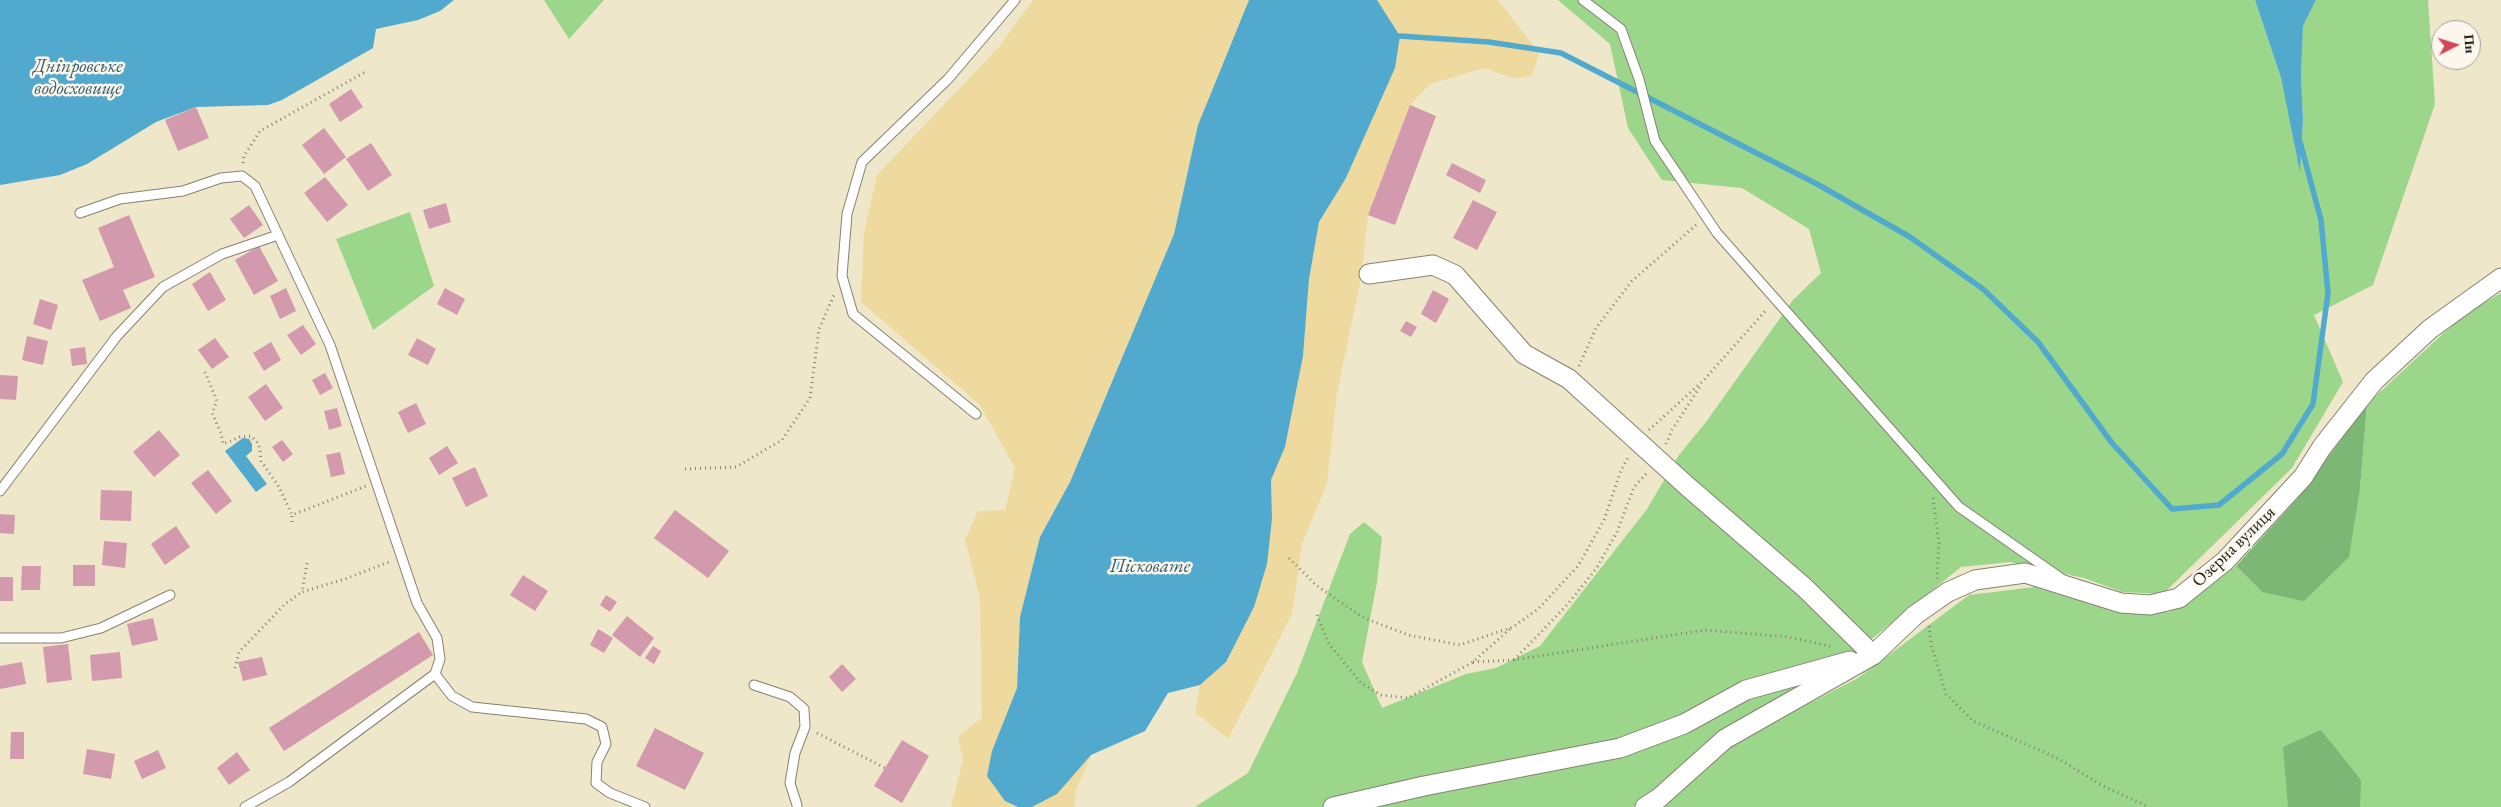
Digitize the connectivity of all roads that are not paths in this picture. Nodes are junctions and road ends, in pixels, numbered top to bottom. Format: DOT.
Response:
graph roads {
  1 [pos="1015,0"];
  2 [pos="1583,0"];
  3 [pos="80,213"];
  4 [pos="278,235"];
  5 [pos="1369,274"];
  6 [pos="2501,278"];
  7 [pos="976,414"];
  8 [pos="0,491"];
  9 [pos="2076,589"];
  10 [pos="170,594"];
  11 [pos="0,638"];
  12 [pos="1873,655"];
  13 [pos="435,674"];
  14 [pos="754,685"];
  15 [pos="799,806"];
  16 [pos="245,807"];
  17 [pos="645,807"];
  18 [pos="787,807"];
  19 [pos="1333,807"];
  20 [pos="1645,807"];
  1 -- 7 [label="lane"];
  2 -- 9 [label="lane"];
  3 -- 4 [label="lane"];
  4 -- 8 [label="lane"];
  4 -- 13 [label="lane"];
  5 -- 12 [label="street"];
  6 -- 9 [label="street, Озерна вулиця"];
  9 -- 12 [label="street, Озерна вулиця"];
  10 -- 11 [label="lane"];
  12 -- 19 [label="street"];
  12 -- 20 [label="street, Озерна вулиця"];
  13 -- 16 [label="lane"];
  13 -- 17 [label="lane"];
  14 -- 15 [label="lane"];
  15 -- 18 [label="lane"];
}
